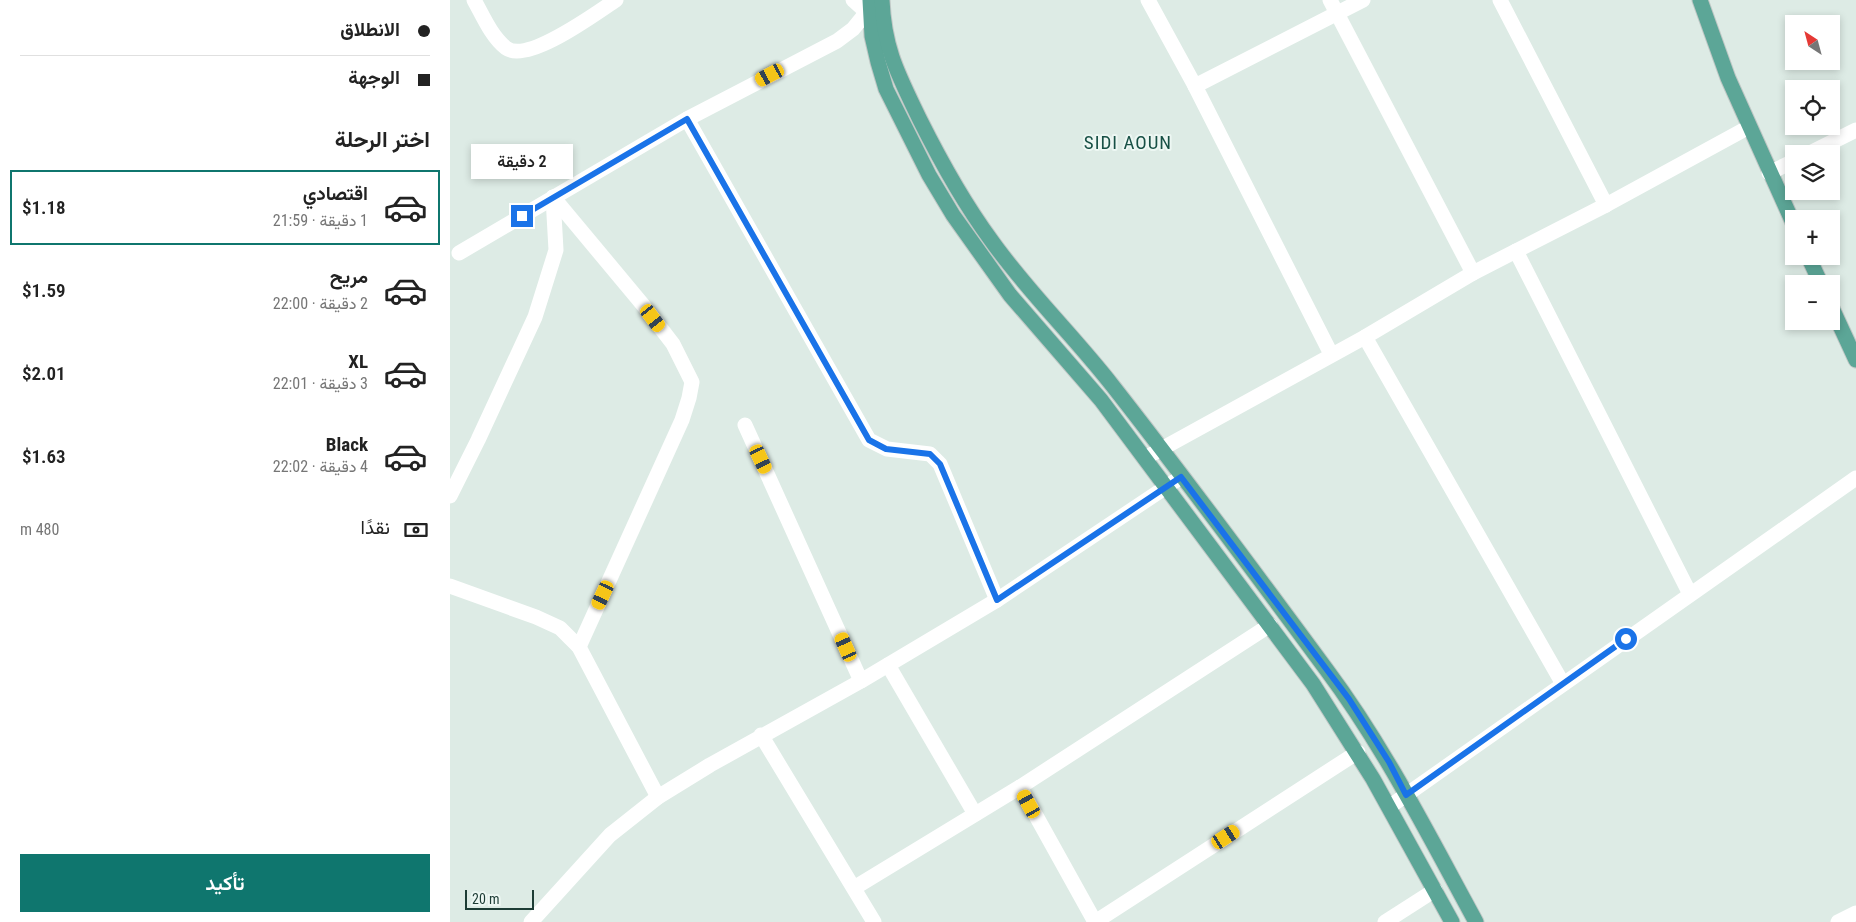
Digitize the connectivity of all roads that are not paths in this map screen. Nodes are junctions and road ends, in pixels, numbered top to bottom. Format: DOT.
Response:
graph roads {
  1 [pos="474,0"];
  2 [pos="616,0"];
  3 [pos="853,0"];
  4 [pos="882,0"];
  5 [pos="1148,0"];
  6 [pos="1363,0"];
  7 [pos="1500,0"];
  8 [pos="1700,0"];
  9 [pos="1334,7"];
  10 [pos="873,13"];
  11 [pos="1195,86"];
  12 [pos="687,119"];
  13 [pos="1748,127"];
  14 [pos="1856,130"];
  15 [pos="1826,145"];
  16 [pos="1785,165"];
  17 [pos="1769,173"];
  18 [pos="553,197"];
  19 [pos="1606,205"];
  20 [pos="1786,210"];
  21 [pos="1516,251"];
  22 [pos="459,253"];
  23 [pos="1474,273"];
  24 [pos="1840,325"];
  25 [pos="1365,337"];
  26 [pos="1331,354"];
  27 [pos="1856,360"];
  28 [pos="745,425"];
  29 [pos="1160,450"];
  30 [pos="1145,458"];
  31 [pos="1181,477"];
  32 [pos="1856,478"];
  33 [pos="1167,487"];
  34 [pos="450,496"];
  35 [pos="450,586"];
  36 [pos="1690,594"];
  37 [pos="997,600"];
  38 [pos="1270,625"];
  39 [pos="579,647"];
  40 [pos="888,665"];
  41 [pos="862,681"];
  42 [pos="1562,684"];
  43 [pos="761,735"];
  44 [pos="1358,752"];
  45 [pos="1020,787"];
  46 [pos="1406,795"];
  47 [pos="658,798"];
  48 [pos="1389,806"];
  49 [pos="975,814"];
  50 [pos="854,888"];
  51 [pos="1435,890"];
  52 [pos="1856,913"];
  53 [pos="531,922"];
  54 [pos="874,922"];
  55 [pos="1095,922"];
  56 [pos="1385,922"];
  57 [pos="1452,922"];
  58 [pos="1476,922"];
  59 [pos="1838,922"];
  1 -- 2 [label="street"];
  3 -- 10 [label="street"];
  4 -- 10 [label="main road"];
  5 -- 11 [label="street"];
  6 -- 9 [label="street"];
  7 -- 19 [label="street"];
  8 -- 13 [label="main road"];
  9 -- 11 [label="street"];
  9 -- 23 [label="street"];
  10 -- 12 [label="street"];
  10 -- 29 [label="main road"];
  10 -- 30 [label="main road"];
  11 -- 26 [label="street"];
  12 -- 18 [label="street"];
  12 -- 37 [label="street"];
  13 -- 17 [label="main road"];
  13 -- 19 [label="street"];
  14 -- 15 [label="street"];
  16 -- 17 [label="street"];
  17 -- 20 [label="main road"];
  18 -- 22 [label="street"];
  18 -- 34 [label="street"];
  18 -- 39 [label="street"];
  19 -- 21 [label="street"];
  21 -- 23 [label="street"];
  21 -- 36 [label="street"];
  23 -- 25 [label="street"];
  24 -- 27 [label="main road"];
  25 -- 26 [label="street"];
  25 -- 42 [label="street"];
  26 -- 29 [label="street"];
  28 -- 41 [label="street"];
  29 -- 30 [label="street"];
  29 -- 31 [label="main road"];
  30 -- 33 [label="main road"];
  31 -- 33 [label="street"];
  31 -- 46 [label="main road"];
  32 -- 36 [label="street"];
  33 -- 37 [label="street"];
  33 -- 38 [label="main road"];
  35 -- 39 [label="street"];
  36 -- 42 [label="street"];
  37 -- 40 [label="street"];
  38 -- 44 [label="main road"];
  38 -- 45 [label="street"];
  39 -- 47 [label="street"];
  40 -- 41 [label="street"];
  40 -- 49 [label="street"];
  41 -- 43 [label="street"];
  42 -- 46 [label="street"];
  43 -- 47 [label="street"];
  43 -- 50 [label="street"];
  44 -- 48 [label="main road"];
  44 -- 55 [label="street"];
  45 -- 49 [label="street"];
  45 -- 55 [label="street"];
  46 -- 48 [label="street"];
  46 -- 58 [label="main road"];
  47 -- 53 [label="street"];
  48 -- 51 [label="main road"];
  49 -- 50 [label="street"];
  50 -- 54 [label="street"];
  51 -- 56 [label="street"];
  51 -- 57 [label="main road"];
  52 -- 59 [label="street"];
}
